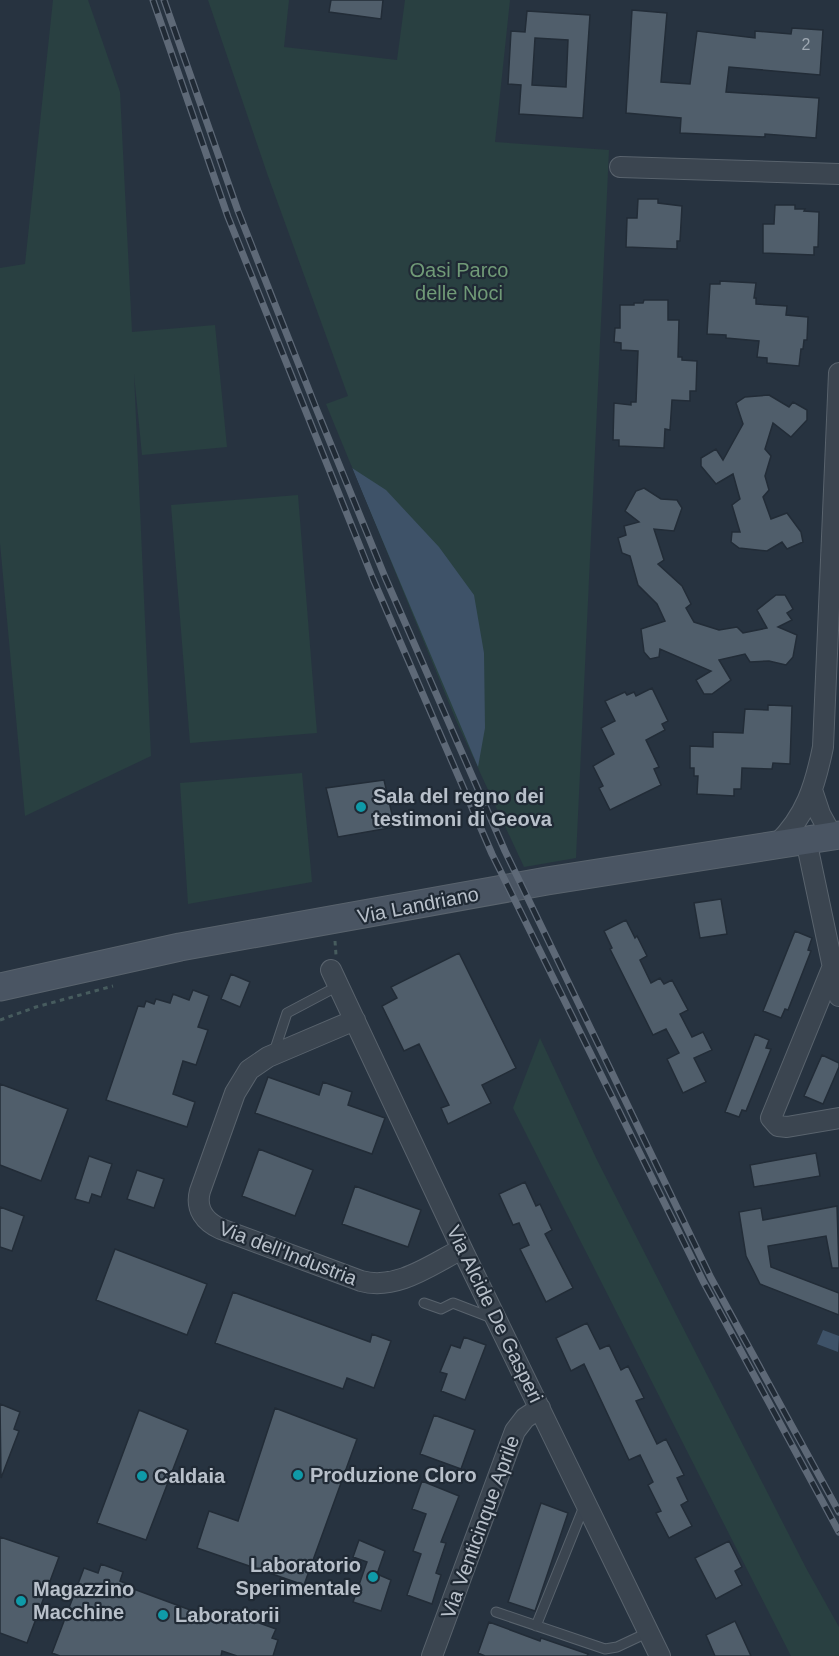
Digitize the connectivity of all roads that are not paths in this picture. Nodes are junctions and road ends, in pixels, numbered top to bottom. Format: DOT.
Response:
graph roads {
  1 [pos="620,166"];
  2 [pos="839,174"];
  3 [pos="839,374"];
  4 [pos="832,700"];
  5 [pos="812,790"];
  6 [pos="826,837"];
  7 [pos="777,844"];
  8 [pos="832,966"];
  9 [pos="335,978"];
  10 [pos="0,987"];
  11 [pos="839,996"];
  12 [pos="355,1020"];
  13 [pos="273,1054"];
  14 [pos="839,1118"];
  15 [pos="462,1249"];
  16 [pos="424,1303"];
  17 [pos="497,1320"];
  18 [pos="540,1408"];
  19 [pos="586,1501"];
  20 [pos="496,1612"];
  21 [pos="536,1626"];
  22 [pos="648,1632"];
  23 [pos="432,1656"];
  24 [pos="660,1656"];
  1 -- 2 [label="street"];
  3 -- 4 [label="street"];
  4 -- 5 [label="street"];
  5 -- 6 [label="street"];
  5 -- 7 [label="street"];
  6 -- 7 [label="street, Via Landriano"];
  6 -- 8 [label="street"];
  7 -- 10 [label="street, Via Landriano"];
  8 -- 11 [label="street"];
  8 -- 14 [label="street"];
  9 -- 12 [label="street, Via Alcide De Gasperi"];
  9 -- 13 [label="lane"];
  12 -- 13 [label="street, Via dell'Industria"];
  12 -- 15 [label="street, Via Alcide De Gasperi"];
  13 -- 15 [label="street, Via dell'Industria"];
  15 -- 17 [label="street, Via Alcide De Gasperi"];
  16 -- 17 [label="lane"];
  17 -- 18 [label="street, Via Alcide De Gasperi"];
  18 -- 19 [label="street, Via Alcide De Gasperi"];
  18 -- 23 [label="street, Via Venticinque Aprile"];
  19 -- 21 [label="lane"];
  19 -- 22 [label="street, Via Alcide De Gasperi"];
  20 -- 21 [label="lane"];
  21 -- 22 [label="lane"];
  22 -- 24 [label="street, Via Alcide De Gasperi"];
}
